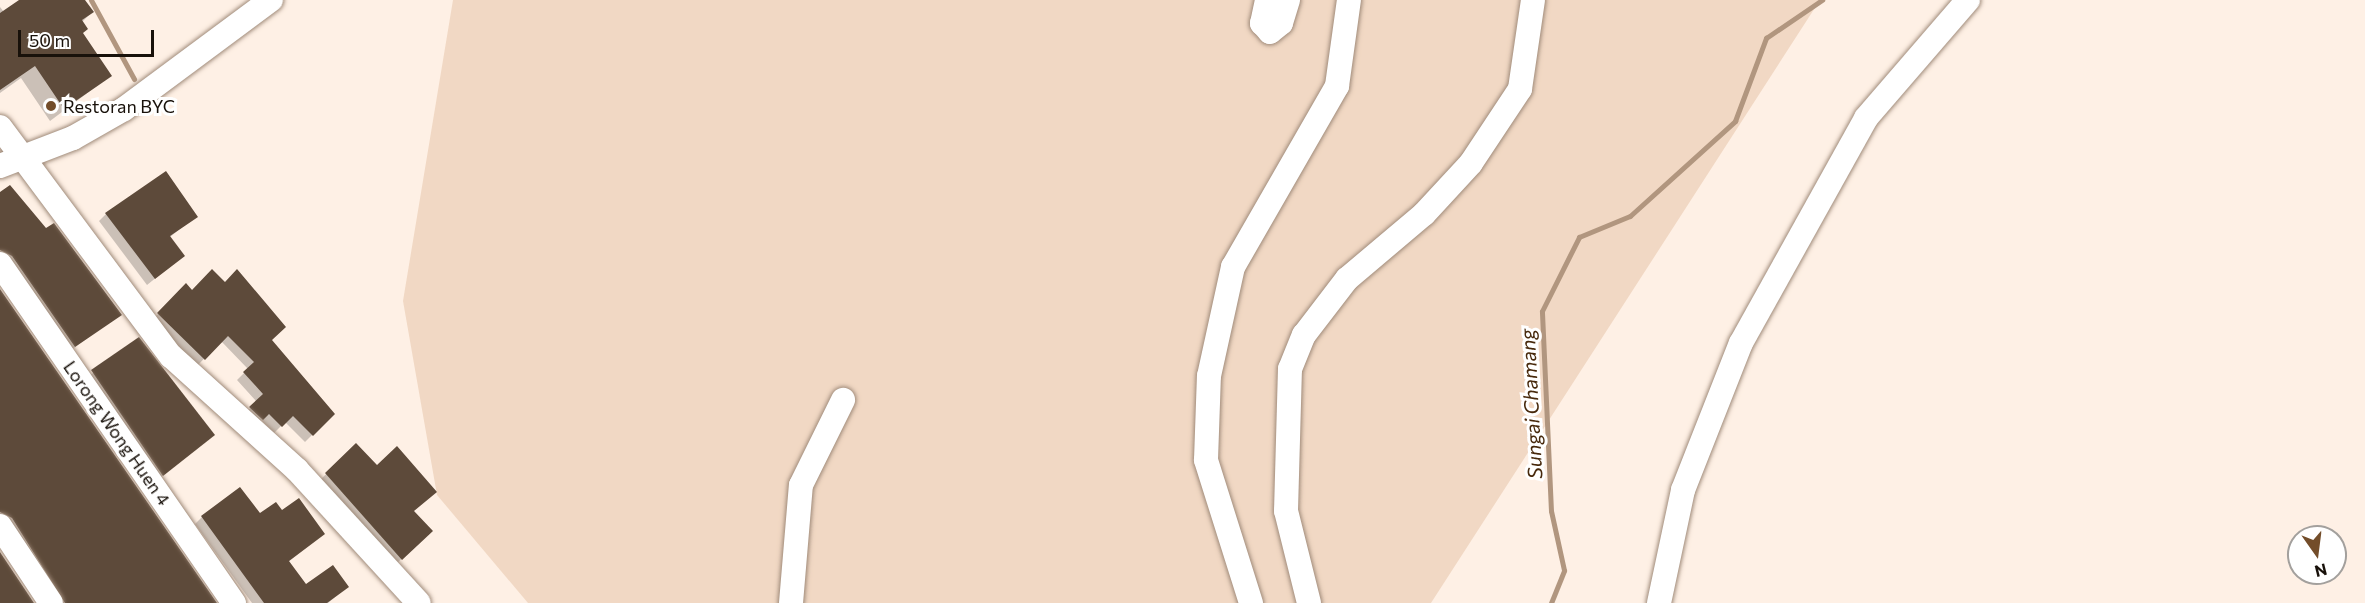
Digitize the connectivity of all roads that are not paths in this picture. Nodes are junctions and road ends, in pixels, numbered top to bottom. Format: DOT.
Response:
graph roads {
  1 [pos="271,0"];
  2 [pos="1267,0"];
  3 [pos="1288,0"];
  4 [pos="1349,0"];
  5 [pos="1533,0"];
  6 [pos="1968,0"];
  7 [pos="0,127"];
  8 [pos="11,162"];
  9 [pos="0,264"];
  10 [pos="843,400"];
  11 [pos="0,526"];
  12 [pos="51,603"];
  13 [pos="234,603"];
  14 [pos="419,603"];
  15 [pos="791,603"];
  16 [pos="1251,603"];
  17 [pos="1309,603"];
  18 [pos="1659,603"];
  1 -- 8 [label="street"];
  2 -- 3 [label="street"];
  4 -- 16 [label="street"];
  5 -- 17 [label="street"];
  6 -- 18 [label="street"];
  7 -- 8 [label="street"];
  8 -- 14 [label="street"];
  9 -- 13 [label="street, Lorong Wong Huen 4"];
  10 -- 15 [label="street"];
  11 -- 12 [label="street"];
}
